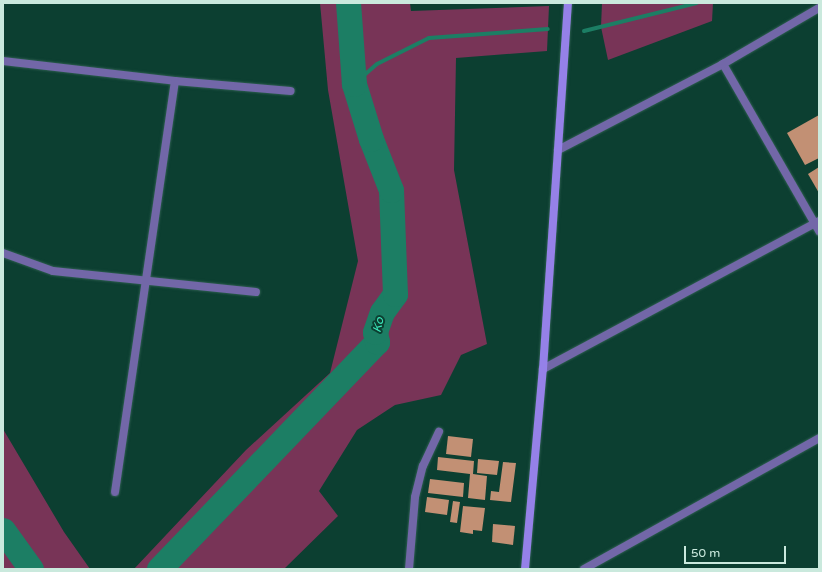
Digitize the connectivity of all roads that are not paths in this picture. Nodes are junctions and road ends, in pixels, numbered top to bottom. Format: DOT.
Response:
graph roads {
  1 [pos="568,3"];
  2 [pos="819,8"];
  3 [pos="3,60"];
  4 [pos="723,64"];
  5 [pos="175,81"];
  6 [pos="291,91"];
  7 [pos="558,150"];
  8 [pos="818,225"];
  9 [pos="3,253"];
  10 [pos="147,282"];
  11 [pos="256,292"];
  12 [pos="543,369"];
  13 [pos="439,431"];
  14 [pos="819,438"];
  15 [pos="115,492"];
  16 [pos="409,569"];
  17 [pos="525,569"];
  18 [pos="584,569"];
  1 -- 7 [label="main road"];
  2 -- 4 [label="street"];
  3 -- 5 [label="street"];
  4 -- 7 [label="street"];
  4 -- 8 [label="street"];
  5 -- 6 [label="street"];
  5 -- 10 [label="street"];
  7 -- 12 [label="main road"];
  8 -- 12 [label="street"];
  9 -- 10 [label="street"];
  10 -- 11 [label="street"];
  10 -- 15 [label="street"];
  12 -- 17 [label="main road"];
  13 -- 16 [label="street"];
  14 -- 18 [label="street"];
}
